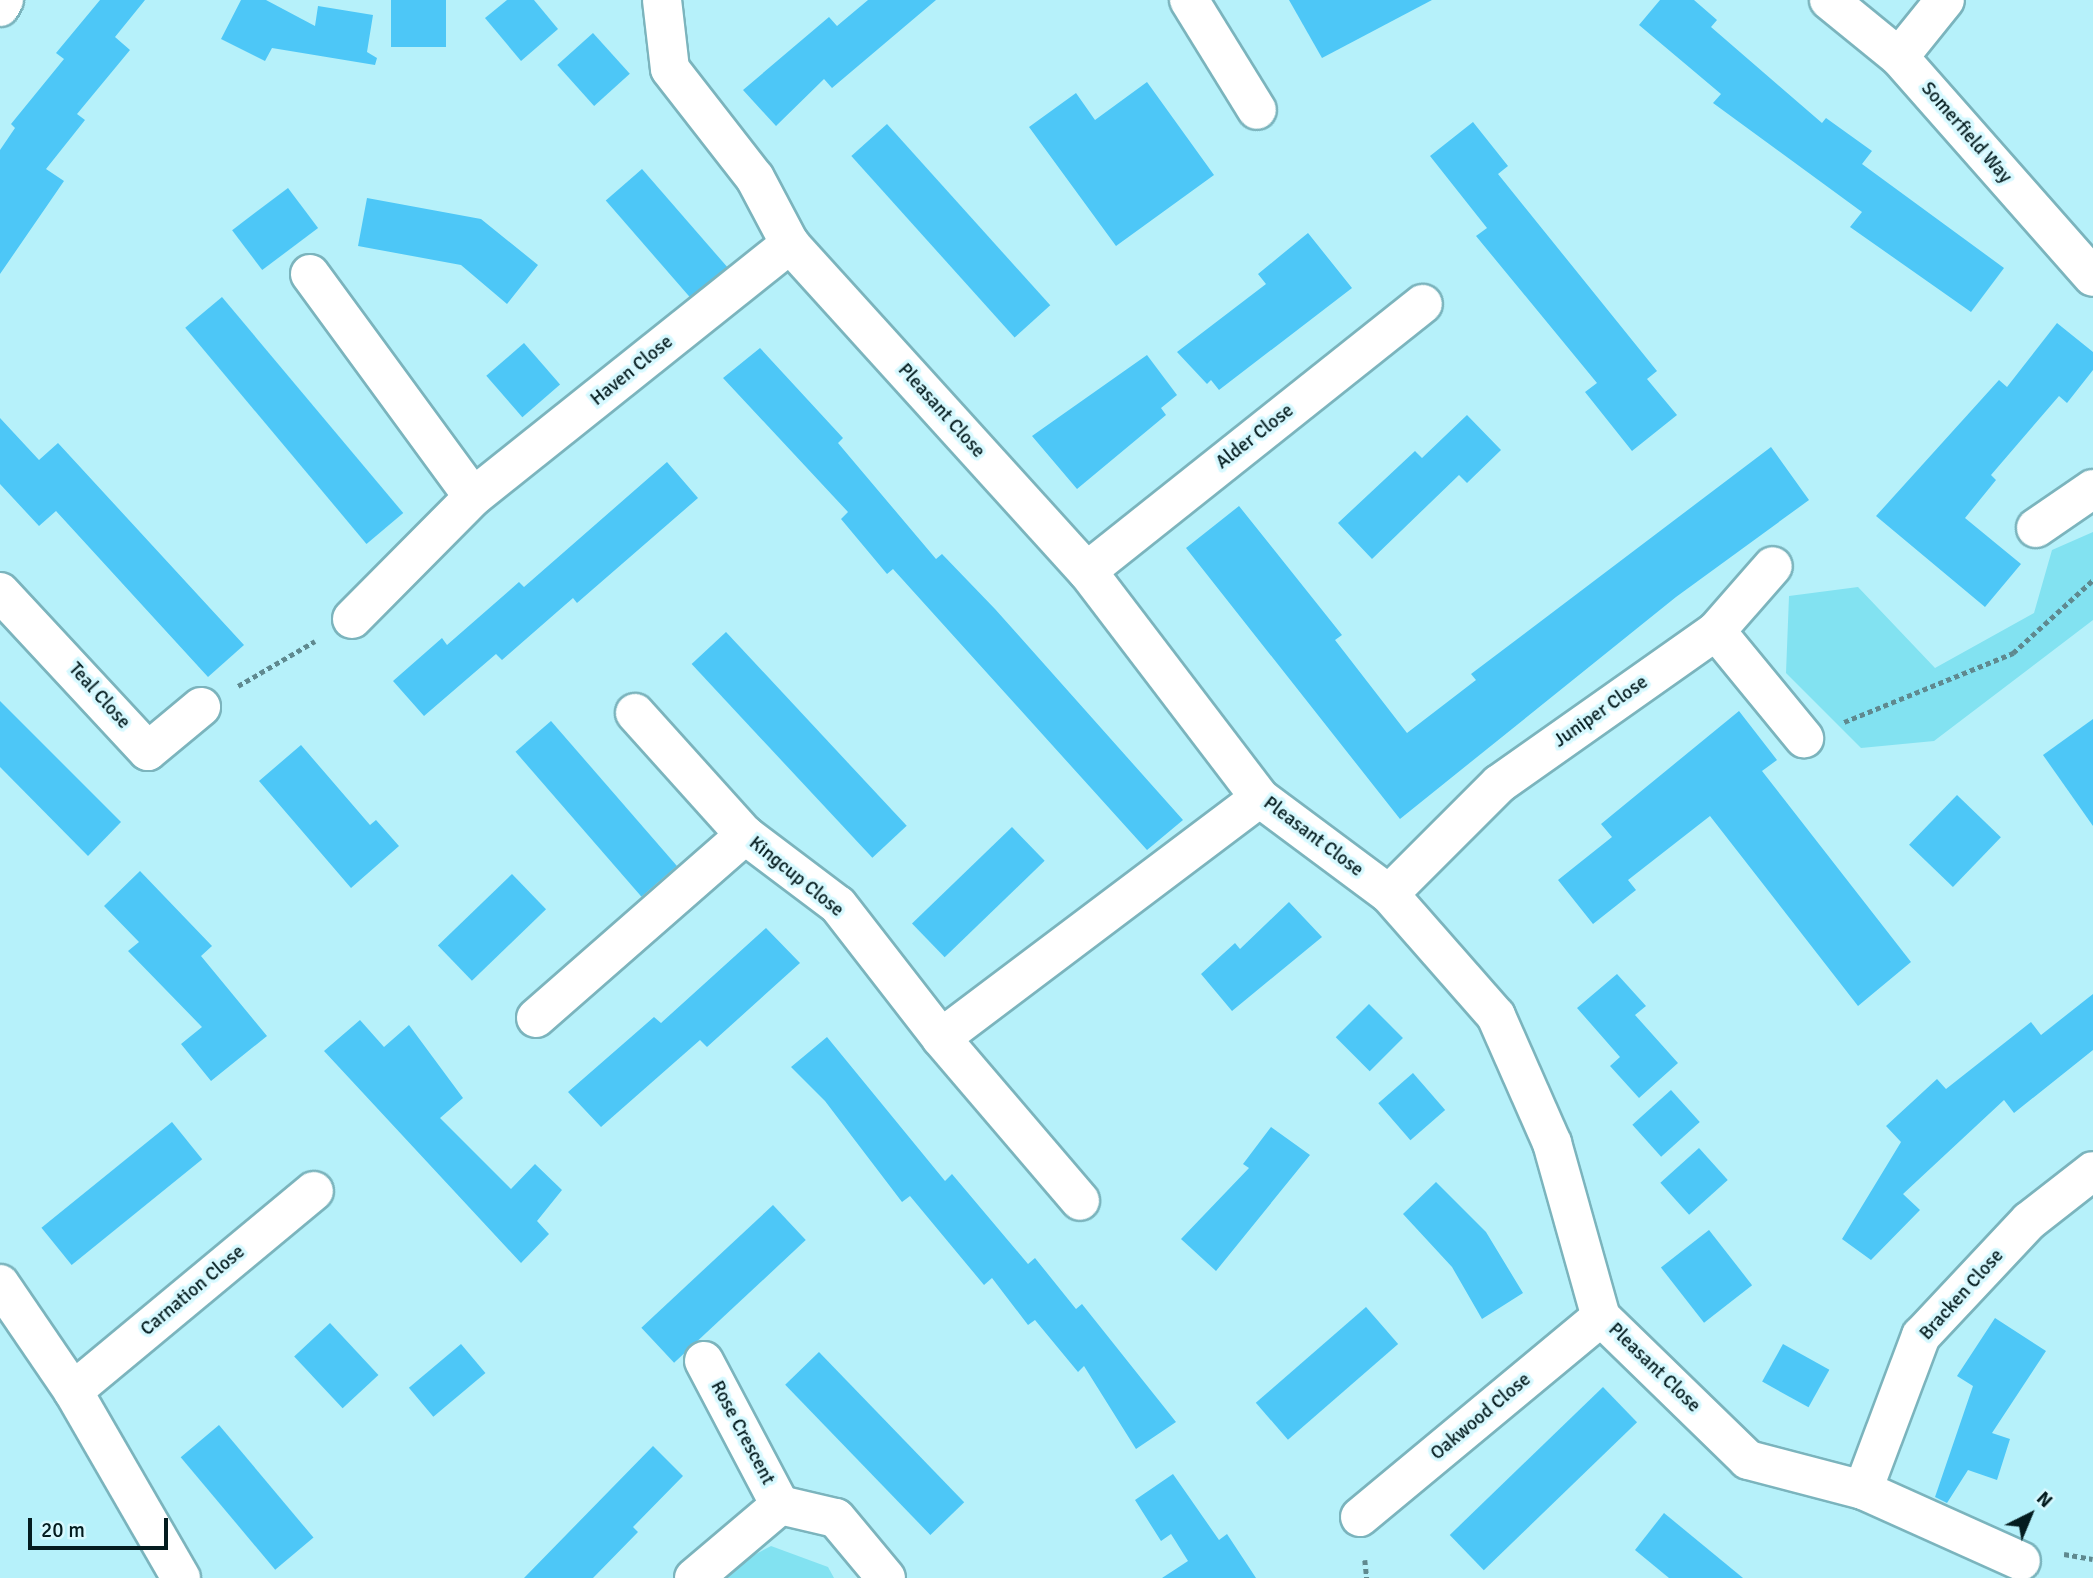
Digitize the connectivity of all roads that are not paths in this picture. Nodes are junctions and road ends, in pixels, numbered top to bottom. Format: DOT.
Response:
graph roads {
  1 [pos="4,0"];
  2 [pos="662,0"];
  3 [pos="1189,0"];
  4 [pos="1829,0"];
  5 [pos="1945,0"];
  6 [pos="0,7"];
  7 [pos="1899,57"];
  8 [pos="1257,110"];
  9 [pos="790,244"];
  10 [pos="310,274"];
  11 [pos="2093,277"];
  12 [pos="1423,304"];
  13 [pos="2093,489"];
  14 [pos="473,497"];
  15 [pos="2036,528"];
  16 [pos="1773,566"];
  17 [pos="1087,571"];
  18 [pos="0,592"];
  19 [pos="352,619"];
  20 [pos="1716,631"];
  21 [pos="201,707"];
  22 [pos="635,713"];
  23 [pos="1804,738"];
  24 [pos="1260,798"];
  25 [pos="746,835"];
  26 [pos="1390,894"];
  27 [pos="536,1018"];
  28 [pos="941,1038"];
  29 [pos="2093,1171"];
  30 [pos="314,1191"];
  31 [pos="1080,1201"];
  32 [pos="0,1284"];
  33 [pos="1601,1317"];
  34 [pos="704,1362"];
  35 [pos="73,1391"];
  36 [pos="1863,1490"];
  37 [pos="780,1505"];
  38 [pos="1360,1517"];
  39 [pos="2021,1561"];
  40 [pos="181,1578"];
  41 [pos="694,1578"];
  42 [pos="886,1578"];
  1 -- 6 [label="street"];
  2 -- 9 [label="street, Pleasant Close"];
  3 -- 8 [label="street"];
  4 -- 7 [label="street, Somerfield Way"];
  5 -- 7 [label="street"];
  7 -- 11 [label="street, Somerfield Way"];
  9 -- 14 [label="street, Haven Close"];
  9 -- 17 [label="street, Pleasant Close"];
  10 -- 14 [label="street"];
  12 -- 17 [label="street, Alder Close"];
  13 -- 15 [label="street"];
  14 -- 19 [label="street, Haven Close"];
  16 -- 20 [label="street, Juniper Close"];
  17 -- 24 [label="street, Pleasant Close"];
  18 -- 21 [label="street, Teal Close"];
  20 -- 23 [label="street"];
  20 -- 26 [label="street, Juniper Close"];
  22 -- 25 [label="street"];
  24 -- 26 [label="street, Pleasant Close"];
  24 -- 28 [label="street"];
  25 -- 27 [label="street, Kingcup Close"];
  25 -- 28 [label="street, Kingcup Close"];
  26 -- 33 [label="street, Pleasant Close"];
  28 -- 31 [label="street, Kingcup Close"];
  29 -- 36 [label="street, Bracken Close"];
  30 -- 35 [label="street, Carnation Close"];
  32 -- 35 [label="street"];
  33 -- 36 [label="street, Pleasant Close"];
  33 -- 38 [label="street, Oakwood Close"];
  34 -- 37 [label="street, Rose Crescent"];
  35 -- 40 [label="street"];
  36 -- 39 [label="street, Pleasant Close"];
  37 -- 41 [label="street, Rose Crescent"];
  37 -- 42 [label="street, Rose Crescent"];
}
